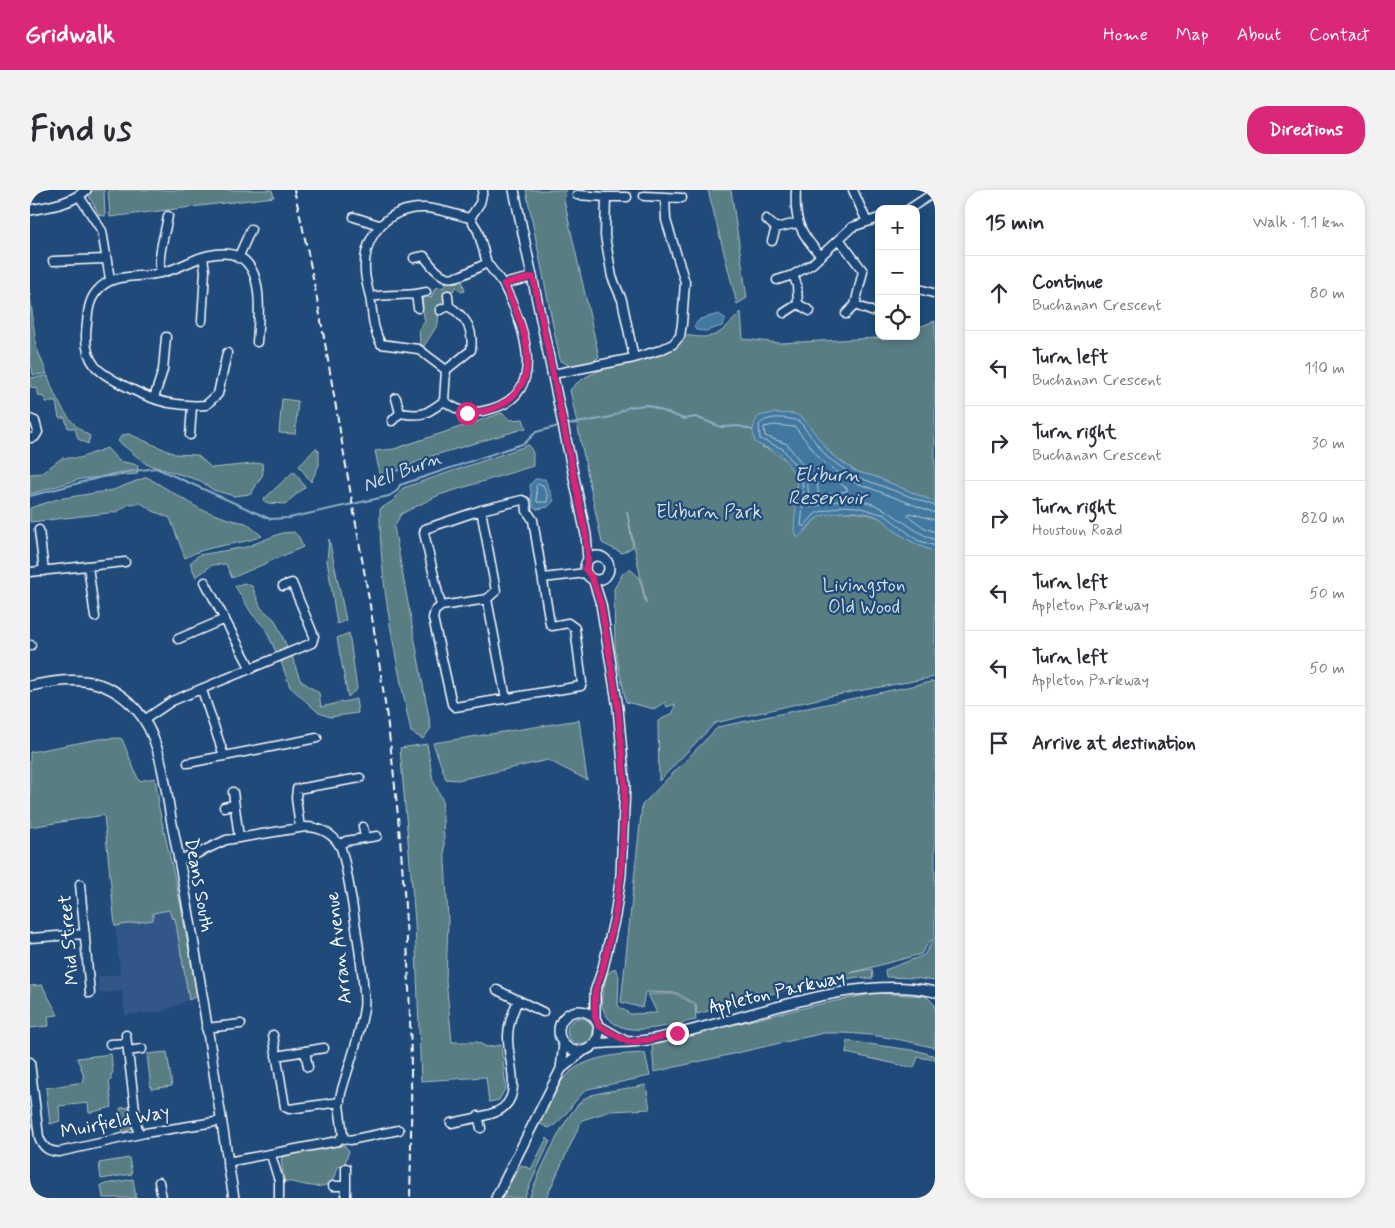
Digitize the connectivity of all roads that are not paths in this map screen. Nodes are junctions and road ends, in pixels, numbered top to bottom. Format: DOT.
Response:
graph roads {
  1 [pos="485,190"];
  2 [pos="514,190"];
  3 [pos="796,190"];
  4 [pos="853,190"];
  5 [pos="922,190"];
  6 [pos="935,192"];
  7 [pos="83,193"];
  8 [pos="577,195"];
  9 [pos="644,196"];
  10 [pos="606,197"];
  11 [pos="627,197"];
  12 [pos="665,197"];
  13 [pos="927,197"];
  14 [pos="682,198"];
  15 [pos="915,205"];
  16 [pos="30,210"];
  17 [pos="168,216"];
  18 [pos="470,218"];
  19 [pos="766,219"];
  20 [pos="875,219"];
  21 [pos="358,222"];
  22 [pos="867,222"];
  23 [pos="797,223"];
  24 [pos="379,225"];
  25 [pos="776,228"];
  26 [pos="251,229"];
  27 [pos="839,239"];
  28 [pos="772,241"];
  29 [pos="427,246"];
  30 [pos="424,256"];
  31 [pos="822,256"];
  32 [pos="202,257"];
  33 [pos="238,258"];
  34 [pos="414,258"];
  35 [pos="105,259"];
  36 [pos="53,261"];
  37 [pos="487,263"];
  38 [pos="161,273"];
  39 [pos="793,275"];
  40 [pos="533,277"];
  41 [pos="110,279"];
  42 [pos="777,280"];
  43 [pos="504,284"];
  44 [pos="920,290"];
  45 [pos="426,292"];
  46 [pos="933,293"];
  47 [pos="448,294"];
  48 [pos="416,295"];
  49 [pos="370,297"];
  50 [pos="798,304"];
  51 [pos="856,305"];
  52 [pos="450,306"];
  53 [pos="418,308"];
  54 [pos="440,310"];
  55 [pos="810,311"];
  56 [pos="871,311"];
  57 [pos="784,313"];
  58 [pos="846,314"];
  59 [pos="202,321"];
  60 [pos="166,337"];
  61 [pos="257,342"];
  62 [pos="227,353"];
  63 [pos="634,358"];
  64 [pos="446,370"];
  65 [pos="553,374"];
  66 [pos="154,398"];
  67 [pos="396,398"];
  68 [pos="444,401"];
  69 [pos="192,406"];
  70 [pos="400,413"];
  71 [pos="30,419"];
  72 [pos="392,421"];
  73 [pos="190,435"];
  74 [pos="30,438"];
  75 [pos="481,510"];
  76 [pos="30,535"];
  77 [pos="125,562"];
  78 [pos="88,566"];
  79 [pos="590,566"];
  80 [pos="44,571"];
  81 [pos="30,572"];
  82 [pos="604,576"];
  83 [pos="544,578"];
  84 [pos="300,579"];
  85 [pos="206,582"];
  86 [pos="292,583"];
  87 [pos="283,586"];
  88 [pos="486,599"];
  89 [pos="601,604"];
  90 [pos="441,606"];
  91 [pos="94,617"];
  92 [pos="225,619"];
  93 [pos="178,639"];
  94 [pos="251,669"];
  95 [pos="30,686"];
  96 [pos="202,690"];
  97 [pos="506,699"];
  98 [pos="144,720"];
  99 [pos="317,738"];
  100 [pos="224,756"];
  101 [pos="188,763"];
  102 [pos="344,771"];
  103 [pos="360,778"];
  104 [pos="345,780"];
  105 [pos="233,792"];
  106 [pos="234,805"];
  107 [pos="224,807"];
  108 [pos="362,827"];
  109 [pos="300,828"];
  110 [pos="377,836"];
  111 [pos="364,837"];
  112 [pos="240,838"];
  113 [pos="339,845"];
  114 [pos="179,859"];
  115 [pos="80,884"];
  116 [pos="85,934"];
  117 [pos="30,938"];
  118 [pos="497,990"];
  119 [pos="595,992"];
  120 [pos="935,992"];
  121 [pos="90,993"];
  122 [pos="518,1000"];
  123 [pos="581,1010"];
  124 [pos="542,1012"];
  125 [pos="597,1022"];
  126 [pos="241,1024"];
  127 [pos="206,1028"];
  128 [pos="273,1034"];
  129 [pos="628,1042"];
  130 [pos="127,1043"];
  131 [pos="110,1044"];
  132 [pos="564,1044"];
  133 [pos="595,1044"];
  134 [pos="324,1048"];
  135 [pos="142,1049"];
  136 [pos="305,1051"];
  137 [pos="583,1051"];
  138 [pos="276,1056"];
  139 [pos="30,1062"];
  140 [pos="308,1067"];
  141 [pos="561,1069"];
  142 [pos="340,1102"];
  143 [pos="478,1116"];
  144 [pos="221,1121"];
  145 [pos="451,1123"];
  146 [pos="481,1128"];
  147 [pos="399,1130"];
  148 [pos="138,1134"];
  149 [pos="341,1138"];
  150 [pos="271,1155"];
  151 [pos="228,1162"];
  152 [pos="346,1168"];
  153 [pos="160,1182"];
  154 [pos="333,1186"];
  155 [pos="346,1186"];
  156 [pos="162,1198"];
  157 [pos="234,1198"];
  158 [pos="279,1198"];
  159 [pos="346,1198"];
  160 [pos="496,1198"];
  1 -- 18 [label="street"];
  2 -- 40 [label="street"];
  3 -- 23 [label="street"];
  4 -- 22 [label="street"];
  5 -- 13 [label="street"];
  6 -- 13 [label="street"];
  7 -- 16 [label="street"];
  7 -- 35 [label="street"];
  8 -- 10 [label="street"];
  9 -- 12 [label="street"];
  10 -- 11 [label="street"];
  10 -- 63 [label="street"];
  12 -- 14 [label="street"];
  12 -- 63 [label="street"];
  13 -- 15 [label="street"];
  17 -- 38 [label="street"];
  18 -- 24 [label="street"];
  18 -- 37 [label="street"];
  19 -- 25 [label="street"];
  20 -- 22 [label="street"];
  21 -- 24 [label="street"];
  22 -- 27 [label="street"];
  23 -- 25 [label="street"];
  23 -- 31 [label="street"];
  24 -- 49 [label="street"];
  25 -- 28 [label="street"];
  26 -- 33 [label="street"];
  27 -- 31 [label="street"];
  27 -- 51 [label="street"];
  29 -- 30 [label="street"];
  30 -- 34 [label="street"];
  30 -- 37 [label="street"];
  31 -- 39 [label="street"];
  32 -- 33 [label="street"];
  32 -- 38 [label="street"];
  32 -- 59 [label="street"];
  33 -- 61 [label="street"];
  35 -- 36 [label="street"];
  35 -- 41 [label="street"];
  37 -- 43 [label="street"];
  38 -- 41 [label="street"];
  39 -- 42 [label="street"];
  39 -- 50 [label="street"];
  40 -- 43 [label="street"];
  40 -- 65 [label="street"];
  41 -- 66 [label="street"];
  43 -- 68 [label="street"];
  44 -- 46 [label="street"];
  45 -- 48 [label="street"];
  47 -- 52 [label="street"];
  48 -- 49 [label="street"];
  48 -- 53 [label="street"];
  49 -- 64 [label="street"];
  50 -- 55 [label="street"];
  50 -- 57 [label="street"];
  51 -- 56 [label="street"];
  51 -- 58 [label="street"];
  52 -- 54 [label="street"];
  52 -- 64 [label="street"];
  60 -- 66 [label="street"];
  62 -- 69 [label="street"];
  63 -- 65 [label="street"];
  64 -- 68 [label="street"];
  65 -- 79 [label="street"];
  66 -- 69 [label="street"];
  67 -- 70 [label="street"];
  68 -- 70 [label="street"];
  69 -- 73 [label="street"];
  70 -- 72 [label="street"];
  71 -- 74 [label="street"];
  75 -- 83 [label="street"];
  75 -- 88 [label="street"];
  75 -- 90 [label="street"];
  76 -- 80 [label="street"];
  77 -- 78 [label="street"];
  78 -- 80 [label="street"];
  78 -- 91 [label="street"];
  79 -- 82 [label="street"];
  79 -- 82 [label="street"];
  79 -- 83 [label="street"];
  79 -- 89 [label="street"];
  80 -- 81 [label="street"];
  82 -- 89 [label="street"];
  83 -- 97 [label="street"];
  84 -- 86 [label="street"];
  85 -- 92 [label="street"];
  86 -- 87 [label="street"];
  86 -- 94 [label="street"];
  88 -- 90 [label="street"];
  88 -- 97 [label="street"];
  89 -- 119 [label="street"];
  90 -- 97 [label="street"];
  92 -- 93 [label="street"];
  92 -- 94 [label="street"];
  94 -- 96 [label="street"];
  95 -- 98 [label="street, Deans South"];
  96 -- 98 [label="street"];
  96 -- 100 [label="street"];
  98 -- 114 [label="street, Deans South"];
  99 -- 100 [label="street"];
  100 -- 101 [label="street"];
  102 -- 104 [label="street"];
  103 -- 104 [label="street"];
  104 -- 109 [label="street"];
  105 -- 106 [label="street"];
  106 -- 107 [label="street"];
  106 -- 112 [label="street"];
  108 -- 111 [label="street"];
  109 -- 112 [label="street"];
  109 -- 113 [label="street"];
  110 -- 111 [label="street"];
  111 -- 113 [label="street"];
  112 -- 114 [label="street"];
  113 -- 142 [label="street, Arran Avenue"];
  114 -- 127 [label="street, Deans South"];
  115 -- 116 [label="street, Mid Street"];
  116 -- 117 [label="street"];
  116 -- 121 [label="street, Mid Street"];
  118 -- 122 [label="street"];
  119 -- 123 [label="street"];
  119 -- 125 [label="street"];
  120 -- 129 [label="street, Appleton Parkway"];
  122 -- 124 [label="street"];
  122 -- 143 [label="street"];
  123 -- 125 [label="street"];
  123 -- 132 [label="street"];
  125 -- 129 [label="street"];
  125 -- 133 [label="street"];
  126 -- 127 [label="street"];
  127 -- 144 [label="street, Deans South"];
  128 -- 138 [label="street"];
  129 -- 133 [label="street, Appleton Parkway"];
  130 -- 131 [label="street"];
  130 -- 135 [label="street"];
  130 -- 148 [label="street"];
  132 -- 137 [label="street"];
  132 -- 141 [label="street"];
  133 -- 137 [label="street"];
  134 -- 136 [label="street"];
  136 -- 138 [label="street"];
  136 -- 140 [label="street"];
  137 -- 141 [label="street"];
  138 -- 142 [label="street"];
  139 -- 148 [label="street, Muirfield Way"];
  141 -- 160 [label="street"];
  142 -- 149 [label="street, Arran Avenue"];
  143 -- 145 [label="street"];
  143 -- 146 [label="street"];
  144 -- 148 [label="street, Muirfield Way"];
  144 -- 151 [label="street, Deans South"];
  147 -- 149 [label="street"];
  149 -- 150 [label="street"];
  150 -- 151 [label="street"];
  150 -- 158 [label="street"];
  151 -- 157 [label="street, Deans South"];
  152 -- 155 [label="street"];
  153 -- 156 [label="street"];
  154 -- 155 [label="street"];
  155 -- 159 [label="street"];
}
